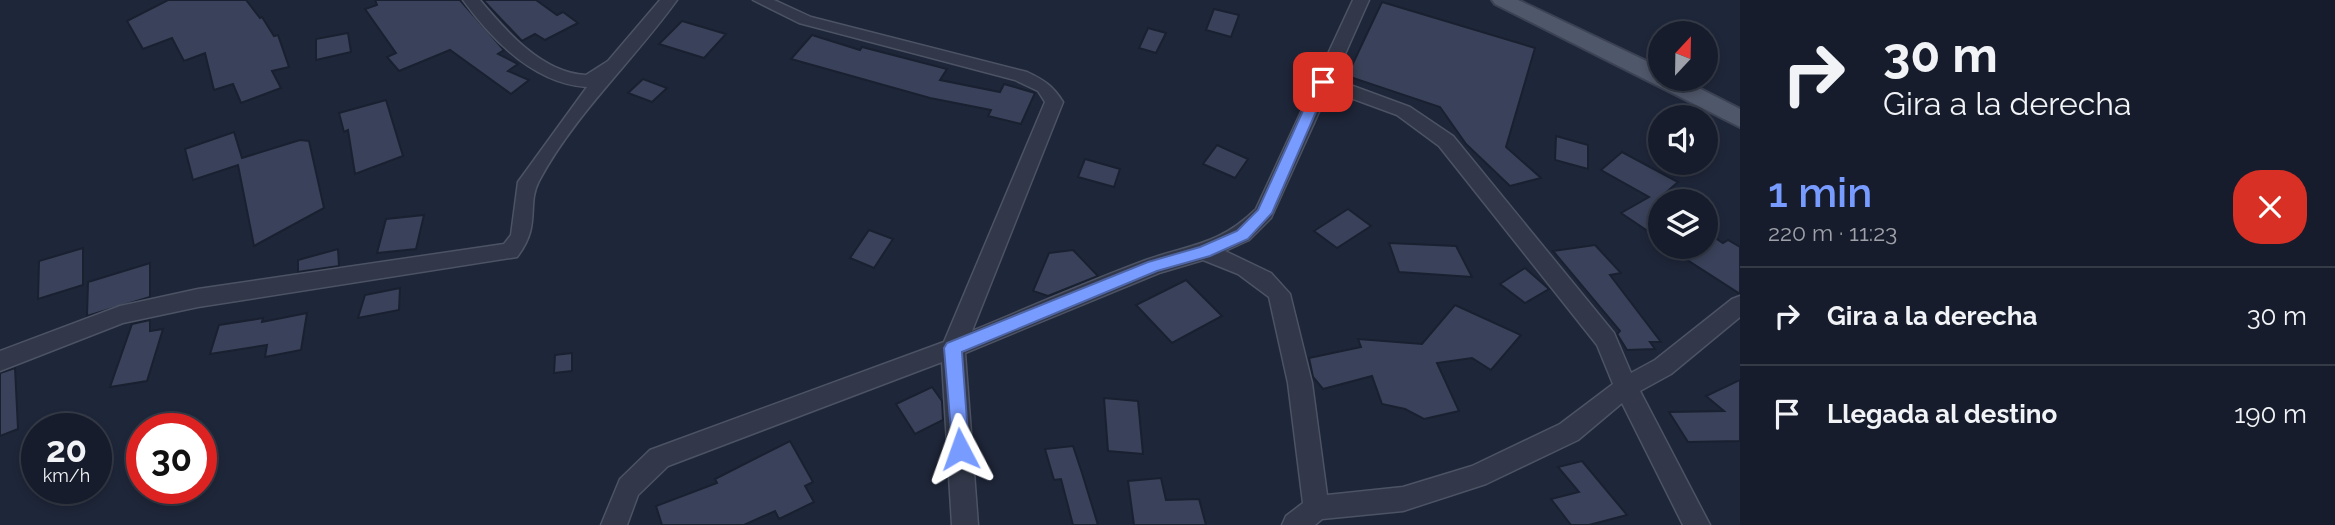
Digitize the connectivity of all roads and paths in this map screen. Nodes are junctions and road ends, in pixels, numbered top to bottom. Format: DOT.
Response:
graph roads {
  1 [pos="471,0"];
  2 [pos="669,0"];
  3 [pos="761,0"];
  4 [pos="1362,0"];
  5 [pos="1502,0"];
  6 [pos="1648,71"];
  7 [pos="604,75"];
  8 [pos="1323,82"];
  9 [pos="1687,91"];
  10 [pos="1740,119"];
  11 [pos="1204,252"];
  12 [pos="1740,305"];
  13 [pos="953,348"];
  14 [pos="0,361"];
  15 [pos="1626,387"];
  16 [pos="1316,508"];
  17 [pos="614,525"];
  18 [pos="965,525"];
  19 [pos="1294,525"];
  20 [pos="1697,525"];
  1 -- 7 [label="street"];
  2 -- 7 [label="street"];
  3 -- 13 [label="street"];
  4 -- 8 [label="street"];
  5 -- 6 [label="main road"];
  7 -- 14 [label="street"];
  8 -- 11 [label="street"];
  8 -- 15 [label="street"];
  9 -- 10 [label="main road"];
  11 -- 13 [label="street"];
  11 -- 16 [label="street"];
  12 -- 15 [label="street"];
  13 -- 17 [label="street"];
  13 -- 18 [label="street"];
  15 -- 16 [label="street"];
  15 -- 20 [label="street"];
  16 -- 19 [label="street"];
}
